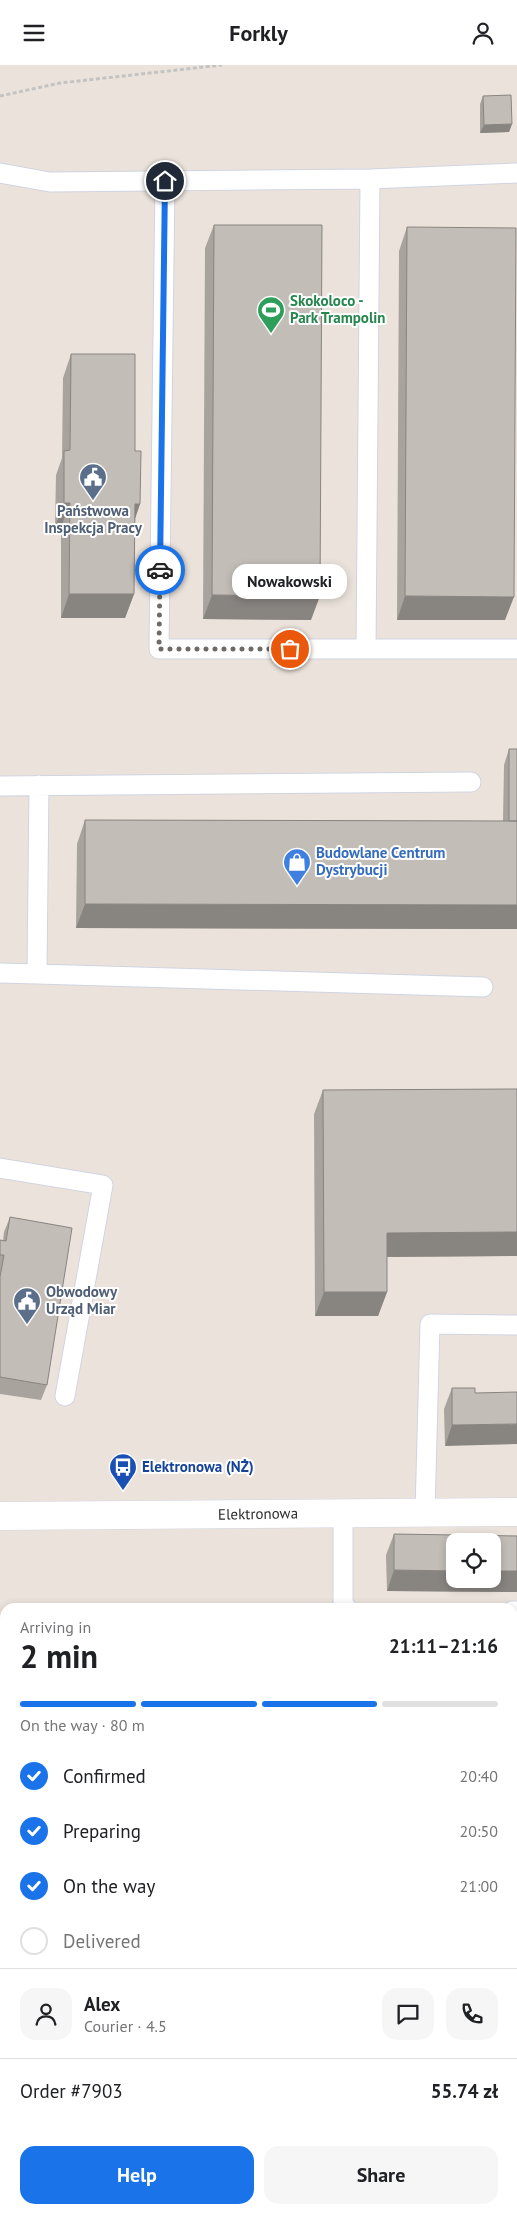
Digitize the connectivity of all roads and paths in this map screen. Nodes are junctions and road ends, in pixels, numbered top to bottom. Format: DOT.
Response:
graph roads {
  1 [pos="222,65"];
  2 [pos="0,96"];
  3 [pos="0,173"];
  4 [pos="517,173"];
  5 [pos="370,179"];
  6 [pos="165,181"];
  7 [pos="366,649"];
  8 [pos="517,649"];
  9 [pos="471,782"];
  10 [pos="39,785"];
  11 [pos="0,786"];
  12 [pos="0,973"];
  13 [pos="37,974"];
  14 [pos="483,987"];
  15 [pos="0,1168"];
  16 [pos="517,1325"];
  17 [pos="65,1396"];
  18 [pos="425,1512"];
  19 [pos="517,1512"];
  20 [pos="343,1513"];
  21 [pos="0,1517"];
  22 [pos="343,1603"];
  1 -- 2 [label="path"];
  3 -- 6 [label="lane"];
  4 -- 5 [label="lane"];
  5 -- 6 [label="lane"];
  5 -- 7 [label="lane"];
  6 -- 7 [label="lane"];
  7 -- 8 [label="lane"];
  9 -- 10 [label="lane"];
  10 -- 11 [label="lane"];
  10 -- 13 [label="lane"];
  12 -- 13 [label="lane"];
  13 -- 14 [label="lane"];
  15 -- 17 [label="lane"];
  16 -- 18 [label="lane"];
  18 -- 19 [label="street, Elektronowa"];
  18 -- 20 [label="street, Elektronowa"];
  20 -- 21 [label="street, Elektronowa"];
  20 -- 22 [label="lane"];
}
